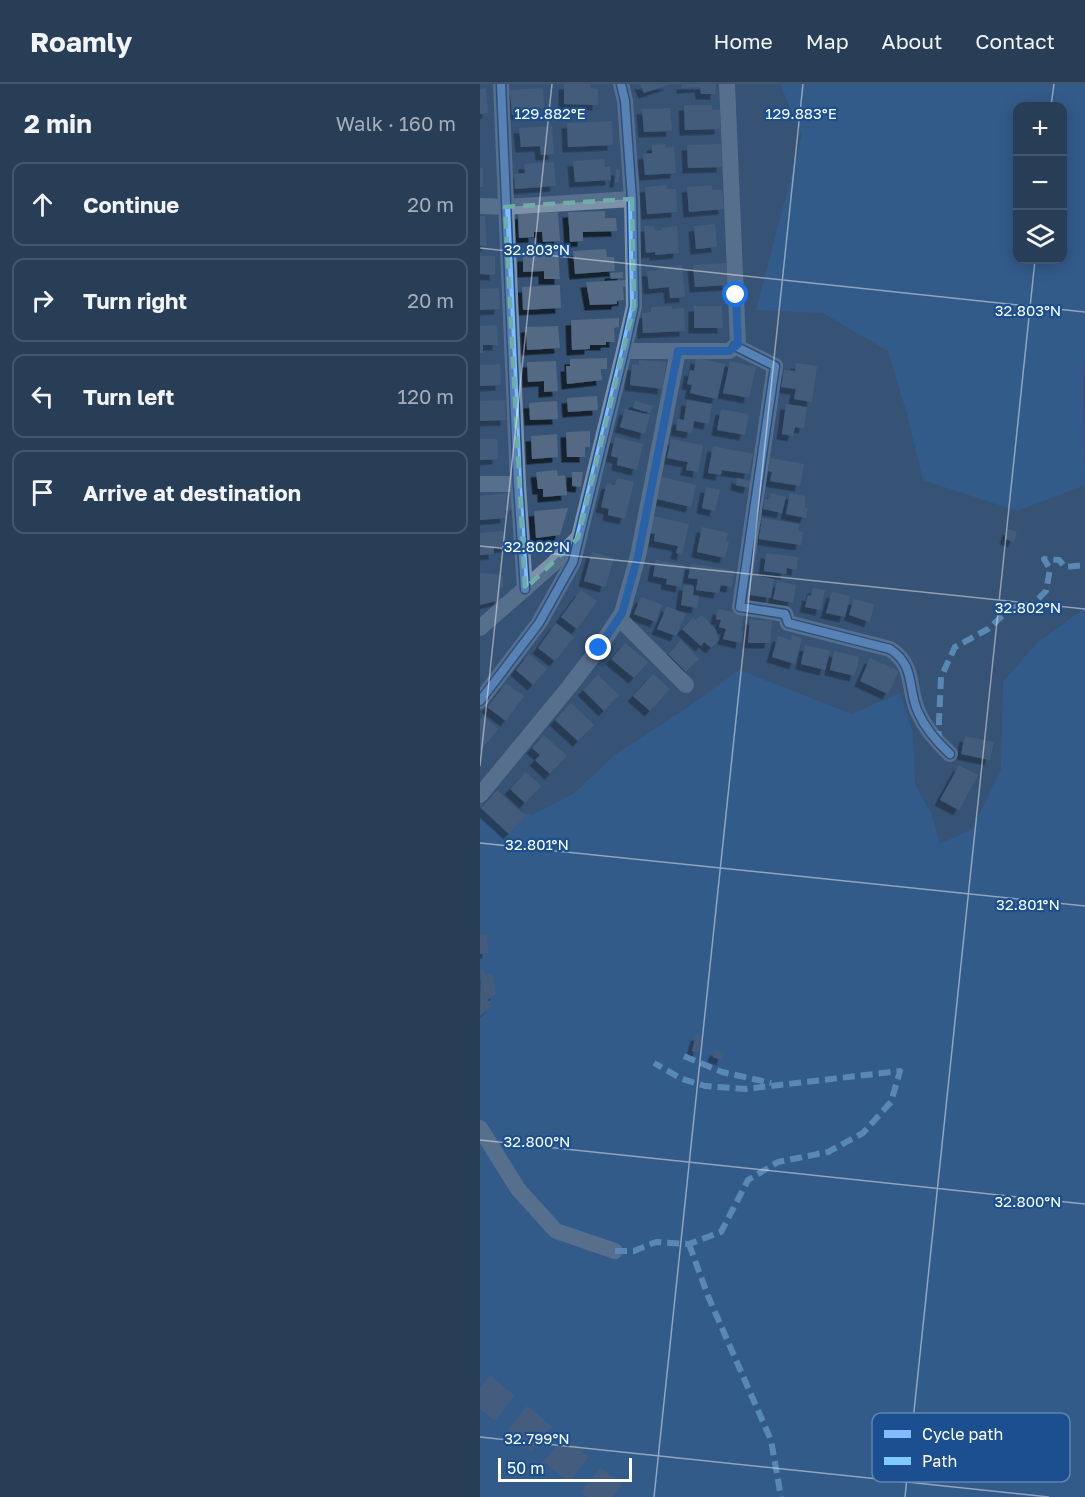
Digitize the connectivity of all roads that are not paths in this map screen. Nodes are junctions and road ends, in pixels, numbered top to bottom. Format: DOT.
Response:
graph roads {
  1 [pos="501,84"];
  2 [pos="621,84"];
  3 [pos="728,84"];
  4 [pos="632,199"];
  5 [pos="480,206"];
  6 [pos="506,207"];
  7 [pos="735,346"];
  8 [pos="624,351"];
  9 [pos="678,351"];
  10 [pos="480,484"];
  11 [pos="518,484"];
  12 [pos="578,538"];
  13 [pos="525,589"];
  14 [pos="619,618"];
  15 [pos="480,628"];
  16 [pos="686,685"];
  17 [pos="480,701"];
  18 [pos="950,754"];
  19 [pos="480,795"];
  20 [pos="480,1128"];
  21 [pos="615,1251"];
  1 -- 6 [label="street"];
  2 -- 4 [label="street"];
  3 -- 7 [label="street"];
  4 -- 6 [label="street"];
  4 -- 8 [label="street"];
  5 -- 6 [label="street"];
  6 -- 11 [label="street"];
  7 -- 9 [label="street"];
  7 -- 18 [label="street"];
  8 -- 9 [label="street"];
  8 -- 12 [label="street"];
  9 -- 14 [label="street"];
  10 -- 11 [label="street"];
  11 -- 13 [label="street"];
  12 -- 13 [label="street"];
  12 -- 17 [label="street"];
  13 -- 15 [label="street"];
  14 -- 16 [label="street"];
  14 -- 19 [label="street"];
  20 -- 21 [label="street"];
}
